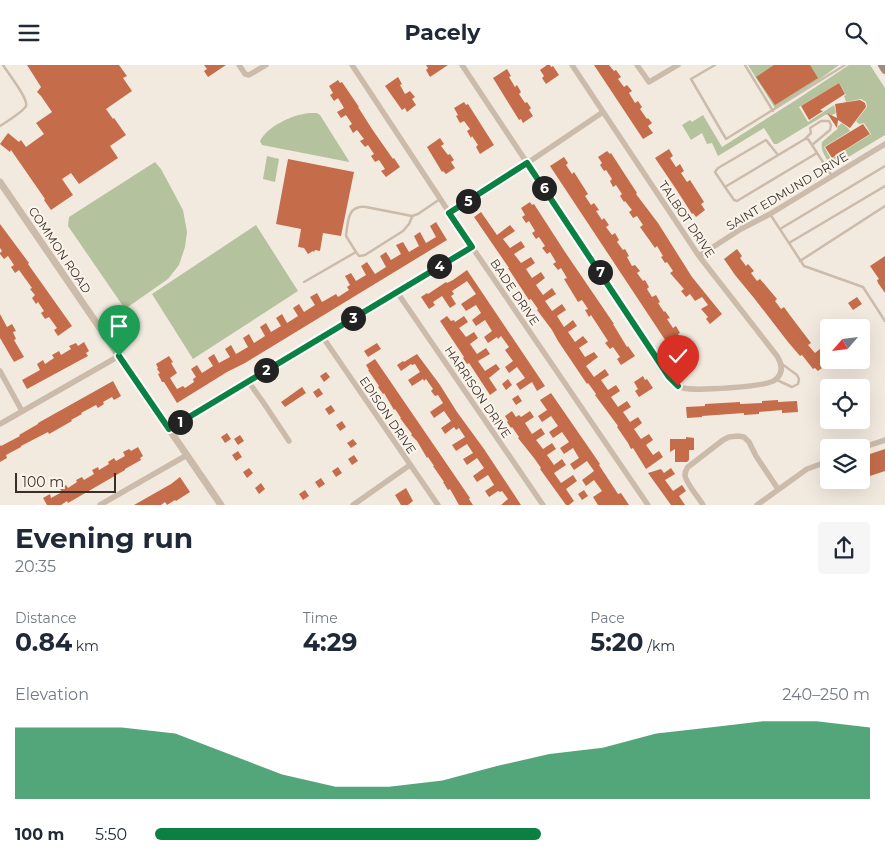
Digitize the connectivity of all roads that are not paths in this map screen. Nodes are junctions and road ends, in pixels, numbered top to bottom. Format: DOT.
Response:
graph roads {
  1 [pos="2,65"];
  2 [pos="240,65"];
  3 [pos="266,65"];
  4 [pos="352,65"];
  5 [pos="462,65"];
  6 [pos="572,65"];
  7 [pos="637,65"];
  8 [pos="678,65"];
  9 [pos="715,65"];
  10 [pos="745,65"];
  11 [pos="845,65"];
  12 [pos="773,111"];
  13 [pos="603,112"];
  14 [pos="0,126"];
  15 [pos="805,139"];
  16 [pos="885,144"];
  17 [pos="812,145"];
  18 [pos="817,153"];
  19 [pos="778,155"];
  20 [pos="527,163"];
  21 [pos="885,166"];
  22 [pos="832,176"];
  23 [pos="0,182"];
  24 [pos="885,186"];
  25 [pos="725,187"];
  26 [pos="440,199"];
  27 [pos="885,206"];
  28 [pos="449,213"];
  29 [pos="770,213"];
  30 [pos="412,216"];
  31 [pos="780,229"];
  32 [pos="789,243"];
  33 [pos="472,247"];
  34 [pos="356,253"];
  35 [pos="699,256"];
  36 [pos="800,261"];
  37 [pos="304,282"];
  38 [pos="397,292"];
  39 [pos="885,321"];
  40 [pos="322,336"];
  41 [pos="119,356"];
  42 [pos="782,364"];
  43 [pos="0,371"];
  44 [pos="776,380"];
  45 [pos="248,381"];
  46 [pos="22,411"];
  47 [pos="0,424"];
  48 [pos="169,429"];
  49 [pos="885,440"];
  50 [pos="289,441"];
  51 [pos="870,445"];
  52 [pos="186,455"];
  53 [pos="820,464"];
  54 [pos="410,465"];
  55 [pos="778,489"];
  56 [pos="100,505"];
  57 [pos="221,505"];
  58 [pos="353,505"];
  59 [pos="438,505"];
  60 [pos="543,505"];
  61 [pos="648,505"];
  62 [pos="703,505"];
  63 [pos="757,505"];
  1 -- 14 [label="lane"];
  2 -- 3 [label="street"];
  4 -- 26 [label="street, BADE DRIVE"];
  5 -- 20 [label="street"];
  6 -- 13 [label="street, TALBOT DRIVE"];
  7 -- 8 [label="street"];
  9 -- 12 [label="lane"];
  10 -- 12 [label="lane"];
  11 -- 12 [label="lane"];
  13 -- 20 [label="street"];
  13 -- 35 [label="street, TALBOT DRIVE"];
  15 -- 17 [label="lane"];
  15 -- 17 [label="lane"];
  15 -- 19 [label="lane"];
  16 -- 22 [label="street, SAINT EDMUND DRIVE"];
  17 -- 18 [label="lane"];
  18 -- 22 [label="lane"];
  18 -- 25 [label="lane"];
  19 -- 25 [label="lane"];
  19 -- 25 [label="lane"];
  20 -- 28 [label="street"];
  20 -- 44 [label="street"];
  21 -- 31 [label="lane"];
  22 -- 29 [label="street, SAINT EDMUND DRIVE"];
  23 -- 41 [label="street, COMMON ROAD"];
  24 -- 32 [label="lane"];
  26 -- 28 [label="street, BADE DRIVE"];
  26 -- 30 [label="lane"];
  27 -- 36 [label="lane"];
  28 -- 33 [label="street, BADE DRIVE"];
  29 -- 31 [label="lane"];
  29 -- 35 [label="street, SAINT EDMUND DRIVE"];
  30 -- 34 [label="lane"];
  30 -- 34 [label="lane"];
  31 -- 32 [label="lane"];
  32 -- 36 [label="lane"];
  33 -- 38 [label="street"];
  33 -- 61 [label="street, BADE DRIVE"];
  34 -- 37 [label="lane"];
  35 -- 42 [label="street, TALBOT DRIVE"];
  36 -- 39 [label="lane"];
  38 -- 40 [label="street"];
  38 -- 60 [label="street, HARRISON DRIVE"];
  40 -- 45 [label="street"];
  40 -- 54 [label="street, EDISON DRIVE"];
  41 -- 46 [label="street"];
  41 -- 48 [label="street, COMMON ROAD"];
  42 -- 44 [label="street"];
  42 -- 44 [label="lane"];
  43 -- 46 [label="street"];
  45 -- 48 [label="street"];
  45 -- 50 [label="street"];
  46 -- 47 [label="street"];
  48 -- 52 [label="street, COMMON ROAD"];
  49 -- 51 [label="street"];
  52 -- 56 [label="street"];
  52 -- 57 [label="street, COMMON ROAD"];
  53 -- 55 [label="street"];
  54 -- 58 [label="street"];
  54 -- 59 [label="street, EDISON DRIVE"];
  55 -- 62 [label="street"];
  55 -- 63 [label="street"];
}
